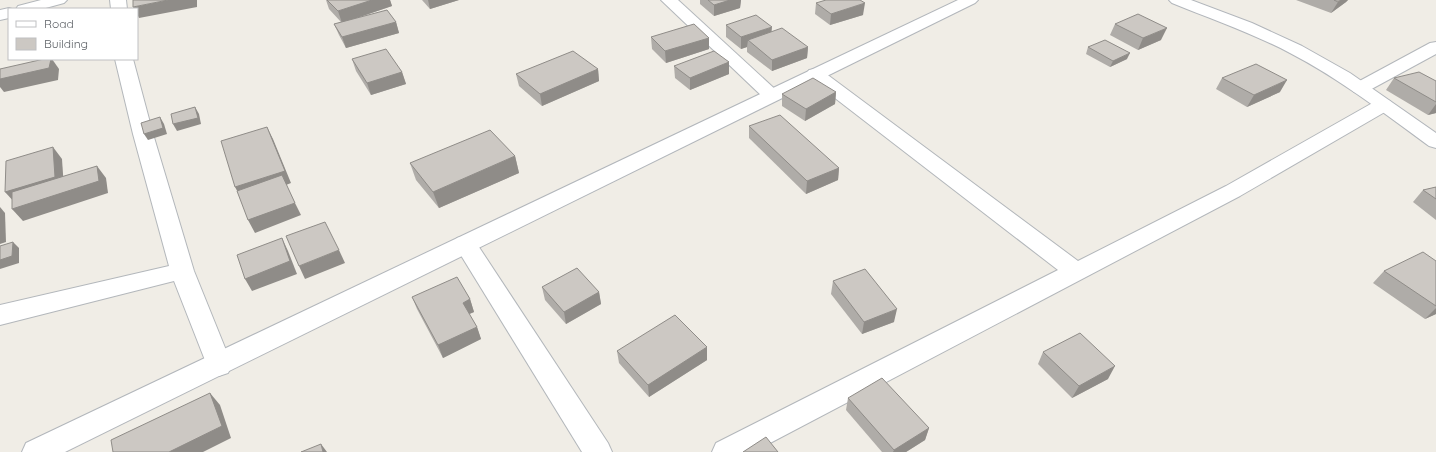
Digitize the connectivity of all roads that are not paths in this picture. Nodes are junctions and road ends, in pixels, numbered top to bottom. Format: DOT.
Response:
graph roads {
  1 [pos="59,0"];
  2 [pos="669,0"];
  3 [pos="970,0"];
  4 [pos="1177,0"];
  5 [pos="28,8"];
  6 [pos="1436,47"];
  7 [pos="124,60"];
  8 [pos="815,74"];
  9 [pos="1360,88"];
  10 [pos="771,95"];
  11 [pos="1384,105"];
  12 [pos="1436,142"];
  13 [pos="464,244"];
  14 [pos="182,271"];
  15 [pos="1075,271"];
  16 [pos="0,315"];
  17 [pos="218,365"];
  18 [pos="36,452"];
  19 [pos="598,452"];
  20 [pos="726,452"];
  1 -- 5 [label="street"];
  2 -- 10 [label="street"];
  3 -- 8 [label="street"];
  4 -- 9 [label="street"];
  6 -- 9 [label="street"];
  7 -- 14 [label="street"];
  8 -- 10 [label="street"];
  8 -- 15 [label="street"];
  9 -- 11 [label="street"];
  10 -- 13 [label="street"];
  11 -- 12 [label="street"];
  11 -- 15 [label="street"];
  13 -- 17 [label="street"];
  13 -- 19 [label="street"];
  14 -- 16 [label="street"];
  14 -- 17 [label="street"];
  15 -- 20 [label="street"];
  17 -- 18 [label="street"];
}
